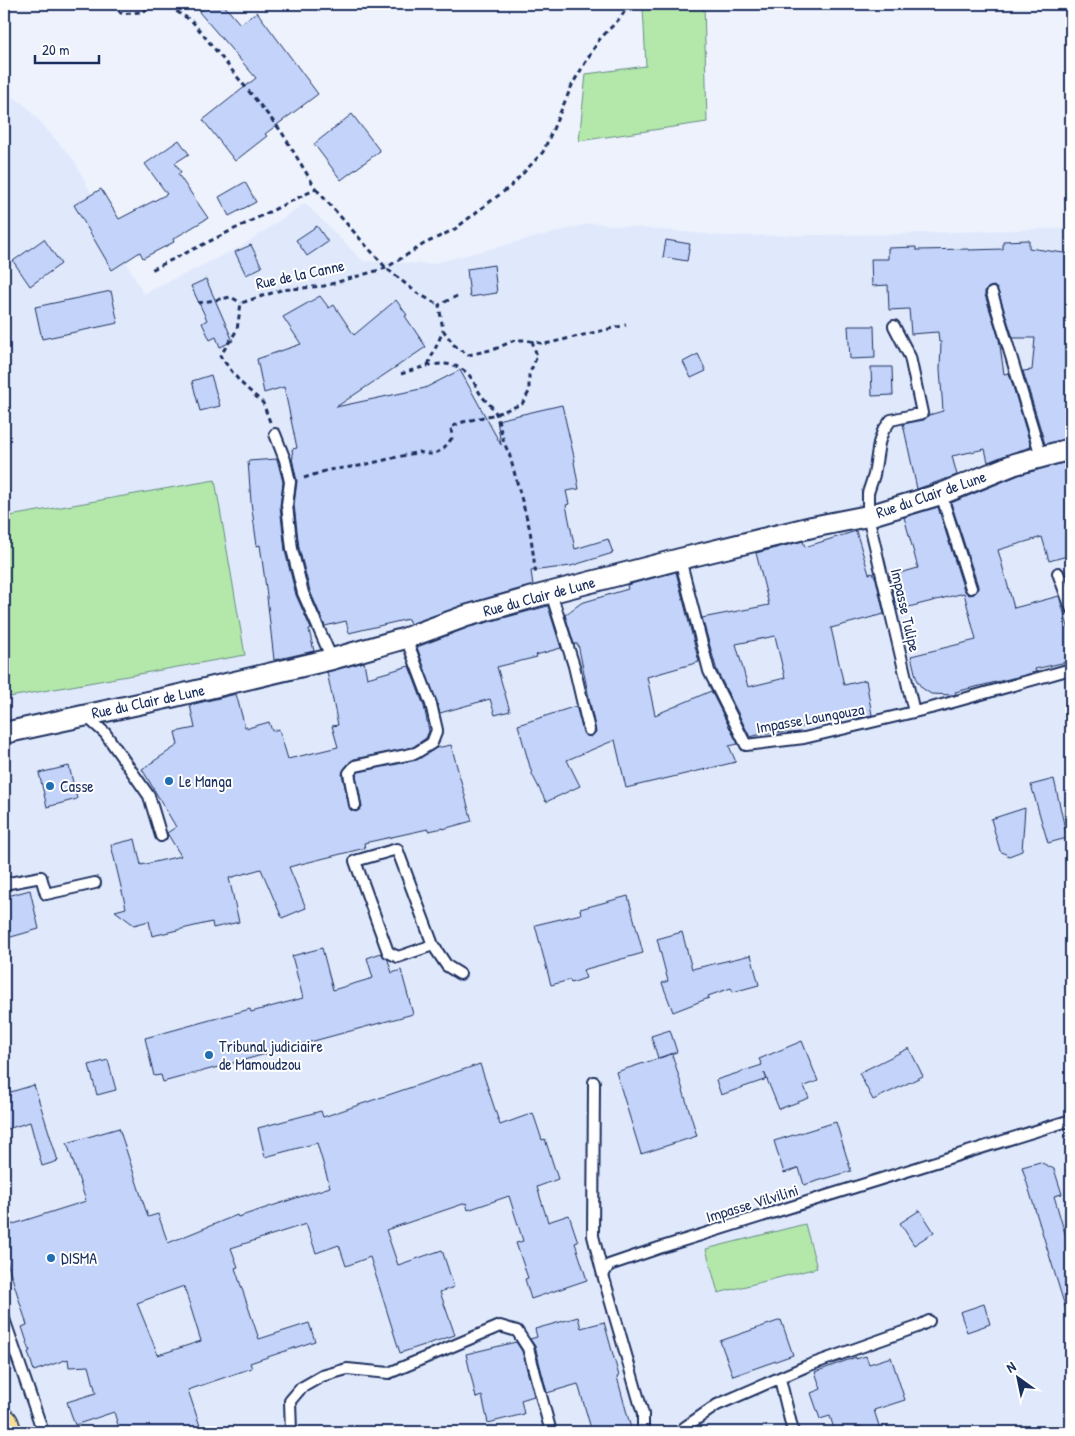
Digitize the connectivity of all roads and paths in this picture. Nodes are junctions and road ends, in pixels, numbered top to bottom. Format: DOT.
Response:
graph roads {
  1 [pos="112,4"];
  2 [pos="629,4"];
  3 [pos="316,189"];
  4 [pos="386,268"];
  5 [pos="150,270"];
  6 [pos="992,293"];
  7 [pos="458,296"];
  8 [pos="198,303"];
  9 [pos="241,303"];
  10 [pos="439,306"];
  11 [pos="626,325"];
  12 [pos="894,326"];
  13 [pos="443,330"];
  14 [pos="532,341"];
  15 [pos="428,365"];
  16 [pos="401,374"];
  17 [pos="496,414"];
  18 [pos="275,434"];
  19 [pos="1071,449"];
  20 [pos="1041,456"];
  21 [pos="290,482"];
  22 [pos="942,494"];
  23 [pos="868,516"];
  24 [pos="680,558"];
  25 [pos="1058,573"];
  26 [pos="971,588"];
  27 [pos="546,594"];
  28 [pos="1071,608"];
  29 [pos="406,638"];
  30 [pos="332,659"];
  31 [pos="1071,669"];
  32 [pos="914,712"];
  33 [pos="85,715"];
  34 [pos="589,730"];
  35 [pos="4,733"];
  36 [pos="355,805"];
  37 [pos="161,836"];
  38 [pos="95,883"];
  39 [pos="4,884"];
  40 [pos="433,946"];
  41 [pos="460,974"];
  42 [pos="594,1082"];
  43 [pos="1071,1120"];
  44 [pos="603,1275"];
  45 [pos="4,1319"];
  46 [pos="929,1321"];
  47 [pos="780,1379"];
  48 [pos="4,1423"];
  49 [pos="7,1432"];
  50 [pos="43,1432"];
  51 [pos="291,1432"];
  52 [pos="551,1432"];
  53 [pos="643,1432"];
  54 [pos="680,1432"];
  55 [pos="794,1432"];
  1 -- 3 [label="path"];
  2 -- 4 [label="path, Rue de la Canne"];
  3 -- 4 [label="path"];
  3 -- 5 [label="path"];
  4 -- 9 [label="path, Rue de la Canne"];
  4 -- 10 [label="path"];
  6 -- 20 [label="lane"];
  7 -- 10 [label="path"];
  8 -- 9 [label="path"];
  9 -- 18 [label="path, Rue de la Canne"];
  10 -- 13 [label="path"];
  11 -- 14 [label="path"];
  12 -- 23 [label="lane, Impasse Tulipe"];
  13 -- 14 [label="path"];
  13 -- 15 [label="path"];
  14 -- 17 [label="path"];
  15 -- 16 [label="path"];
  15 -- 17 [label="path"];
  17 -- 21 [label="path"];
  17 -- 27 [label="path"];
  18 -- 21 [label="lane"];
  19 -- 20 [label="street, Rue du Clair de Lune"];
  20 -- 22 [label="street, Rue du Clair de Lune"];
  21 -- 30 [label="lane"];
  22 -- 23 [label="street, Rue du Clair de Lune"];
  22 -- 26 [label="lane"];
  23 -- 24 [label="street, Rue du Clair de Lune"];
  23 -- 32 [label="lane, Impasse Tulipe"];
  24 -- 27 [label="street, Rue du Clair de Lune"];
  24 -- 32 [label="lane, Impasse Loungouza"];
  25 -- 28 [label="lane"];
  27 -- 29 [label="street, Rue du Clair de Lune"];
  27 -- 34 [label="lane"];
  29 -- 30 [label="street, Rue du Clair de Lune"];
  29 -- 36 [label="lane"];
  30 -- 33 [label="street, Rue du Clair de Lune"];
  31 -- 32 [label="lane, Impasse Loungouza"];
  33 -- 35 [label="street, Rue du Clair de Lune"];
  33 -- 37 [label="lane"];
  38 -- 39 [label="lane"];
  40 -- 40 [label="lane"];
  40 -- 41 [label="lane"];
  42 -- 44 [label="lane"];
  43 -- 44 [label="lane, Impasse Vilvilini"];
  44 -- 53 [label="lane"];
  45 -- 50 [label="lane"];
  46 -- 47 [label="lane"];
  47 -- 54 [label="lane"];
  47 -- 55 [label="lane"];
  48 -- 49 [label="main road"];
  51 -- 52 [label="lane"];
}
